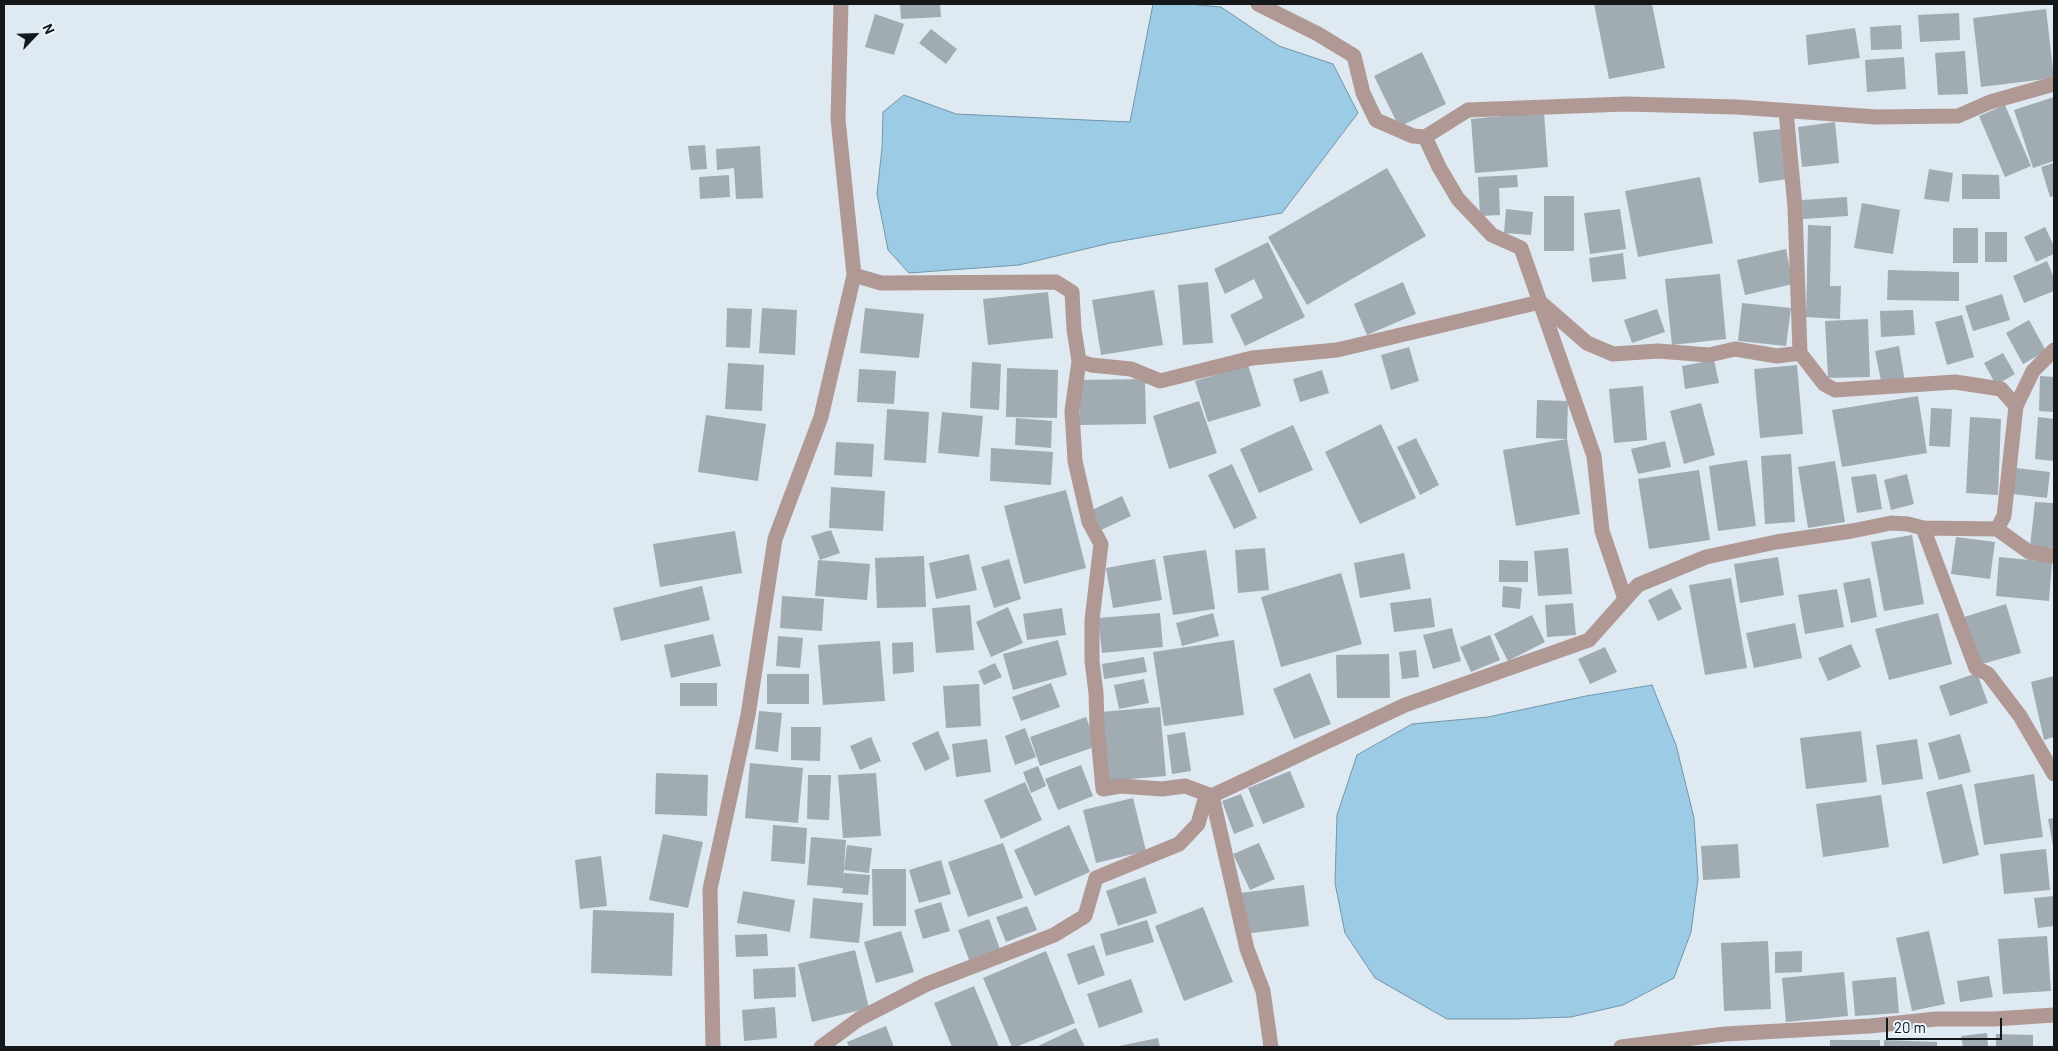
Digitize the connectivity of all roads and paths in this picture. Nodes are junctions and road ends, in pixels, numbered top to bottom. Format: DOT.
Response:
graph roads {
  1 [pos="841,4"];
  2 [pos="1258,4"];
  3 [pos="2054,84"];
  4 [pos="1786,111"];
  5 [pos="1425,137"];
  6 [pos="854,275"];
  7 [pos="1540,302"];
  8 [pos="2054,350"];
  9 [pos="1800,352"];
  10 [pos="1079,362"];
  11 [pos="2016,406"];
  12 [pos="1923,528"];
  13 [pos="1997,529"];
  14 [pos="2054,556"];
  15 [pos="1625,599"];
  16 [pos="2054,774"];
  17 [pos="1212,796"];
  18 [pos="2054,1014"];
  19 [pos="713,1047"];
  20 [pos="821,1047"];
  21 [pos="1271,1047"];
  22 [pos="1621,1047"];
  1 -- 6 [label="street"];
  2 -- 5 [label="street"];
  3 -- 4 [label="street"];
  4 -- 5 [label="street"];
  4 -- 9 [label="street"];
  5 -- 7 [label="street"];
  6 -- 10 [label="street"];
  6 -- 19 [label="street"];
  7 -- 9 [label="street"];
  7 -- 10 [label="street"];
  7 -- 15 [label="street"];
  8 -- 11 [label="street"];
  9 -- 11 [label="street"];
  10 -- 17 [label="street"];
  11 -- 13 [label="street"];
  12 -- 13 [label="street"];
  12 -- 15 [label="street"];
  12 -- 16 [label="street"];
  13 -- 14 [label="street"];
  15 -- 17 [label="street"];
  17 -- 20 [label="street"];
  17 -- 21 [label="street"];
  18 -- 22 [label="street"];
}
